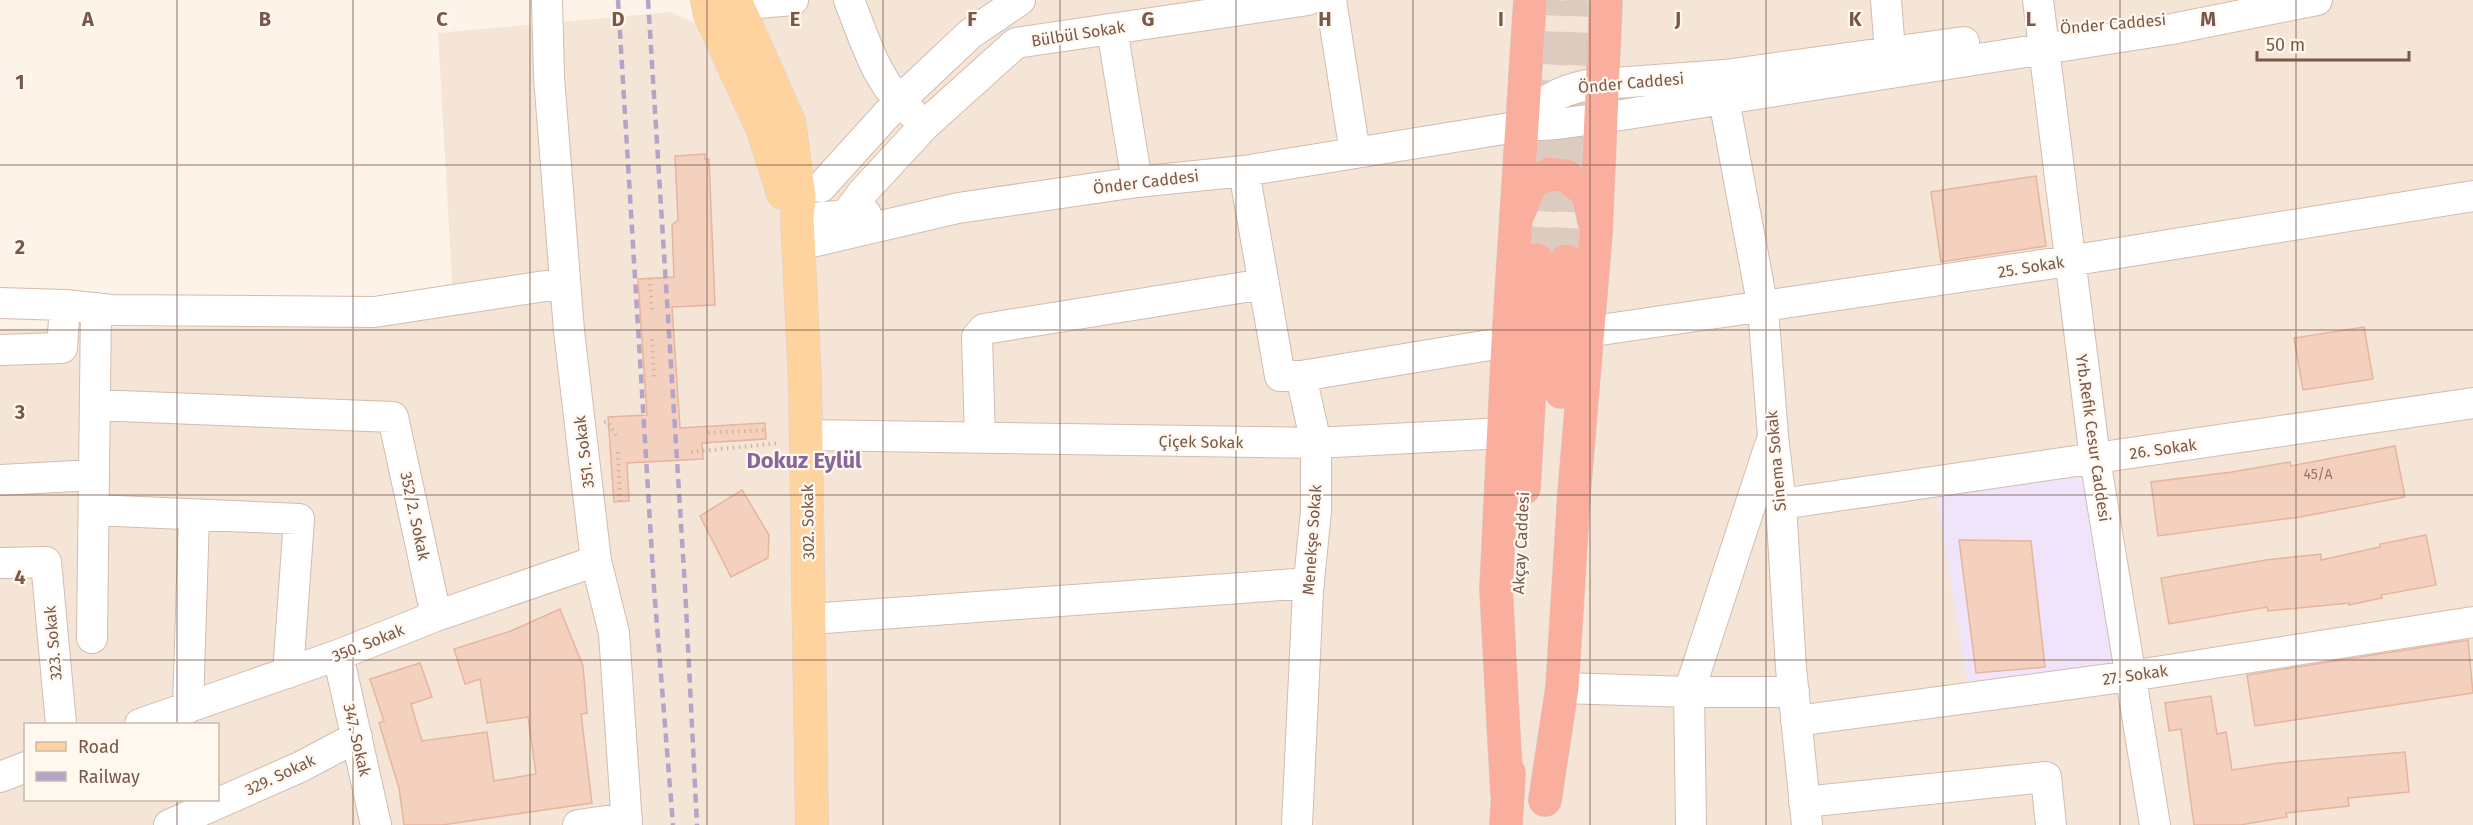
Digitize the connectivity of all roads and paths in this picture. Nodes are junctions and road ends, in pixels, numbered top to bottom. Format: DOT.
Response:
graph roads {
  1 [pos="547,0"];
  2 [pos="793,0"];
  3 [pos="849,0"];
  4 [pos="1020,0"];
  5 [pos="1308,0"];
  6 [pos="1331,0"];
  7 [pos="1530,0"];
  8 [pos="1606,0"];
  9 [pos="1886,0"];
  10 [pos="2022,0"];
  11 [pos="2038,0"];
  12 [pos="2317,0"];
  13 [pos="726,2"];
  14 [pos="1112,29"];
  15 [pos="2037,38"];
  16 [pos="1890,51"];
  17 [pos="1601,85"];
  18 [pos="1724,100"];
  19 [pos="898,102"];
  20 [pos="1602,118"];
  21 [pos="789,122"];
  22 [pos="926,124"];
  23 [pos="1522,126"];
  24 [pos="1355,153"];
  25 [pos="1244,171"];
  26 [pos="1137,182"];
  27 [pos="821,187"];
  28 [pos="2473,196"];
  29 [pos="958,208"];
  30 [pos="841,215"];
  31 [pos="1516,221"];
  32 [pos="798,232"];
  33 [pos="1596,232"];
  34 [pos="2069,261"];
  35 [pos="650,279"];
  36 [pos="565,282"];
  37 [pos="1264,284"];
  38 [pos="0,303"];
  39 [pos="64,305"];
  40 [pos="96,308"];
  41 [pos="1763,308"];
  42 [pos="652,313"];
  43 [pos="1587,332"];
  44 [pos="652,339"];
  45 [pos="1508,342"];
  46 [pos="0,350"];
  47 [pos="1301,376"];
  48 [pos="654,377"];
  49 [pos="2473,403"];
  50 [pos="95,405"];
  51 [pos="765,430"];
  52 [pos="708,433"];
  53 [pos="1504,433"];
  54 [pos="1773,436"];
  55 [pos="980,438"];
  56 [pos="796,439"];
  57 [pos="1316,443"];
  58 [pos="618,452"];
  59 [pos="692,452"];
  60 [pos="2095,459"];
  61 [pos="94,475"];
  62 [pos="0,480"];
  63 [pos="620,502"];
  64 [pos="1781,504"];
  65 [pos="94,510"];
  66 [pos="194,514"];
  67 [pos="596,561"];
  68 [pos="0,563"];
  69 [pos="1309,583"];
  70 [pos="436,616"];
  71 [pos="810,620"];
  72 [pos="2473,622"];
  73 [pos="92,638"];
  74 [pos="338,655"];
  75 [pos="288,673"];
  76 [pos="2131,676"];
  77 [pos="1562,688"];
  78 [pos="1689,692"];
  79 [pos="1795,706"];
  80 [pos="188,708"];
  81 [pos="61,723"];
  82 [pos="143,723"];
  83 [pos="357,737"];
  84 [pos="24,768"];
  85 [pos="0,777"];
  86 [pos="1507,809"];
  87 [pos="1544,812"];
  88 [pos="1806,813"];
  89 [pos="618,822"];
  90 [pos="169,825"];
  91 [pos="376,825"];
  92 [pos="578,825"];
  93 [pos="812,825"];
  94 [pos="1290,825"];
  95 [pos="1691,825"];
  96 [pos="2051,825"];
  97 [pos="2155,825"];
  1 -- 36 [label="street, 351. Sokak"];
  2 -- 13 [label="street"];
  3 -- 19 [label="street"];
  4 -- 19 [label="street"];
  5 -- 14 [label="street, Bülbül Sokak"];
  6 -- 24 [label="street"];
  7 -- 23 [label="highway"];
  8 -- 17 [label="highway"];
  9 -- 16 [label="street"];
  10 -- 15 [label="street, Yrb.Refik Cesur Caddesi"];
  11 -- 15 [label="street, Yrb.Refik Cesur Caddesi"];
  12 -- 15 [label="street, Önder Caddesi"];
  13 -- 21 [label="main road, 302. Sokak"];
  13 -- 32 [label="main road, 302. Sokak"];
  14 -- 22 [label="street, Bülbül Sokak"];
  14 -- 26 [label="street"];
  15 -- 16 [label="street, Önder Caddesi"];
  15 -- 18 [label="street, Önder Caddesi"];
  15 -- 34 [label="street, Yrb.Refik Cesur Caddesi"];
  16 -- 17 [label="street, Önder Caddesi"];
  17 -- 20 [label="highway"];
  17 -- 23 [label="street, Önder Caddesi"];
  18 -- 20 [label="street, Önder Caddesi"];
  18 -- 41 [label="street, Sinema Sokak"];
  19 -- 22 [label="street"];
  19 -- 27 [label="street"];
  20 -- 23 [label="street, Önder Caddesi"];
  20 -- 33 [label="highway"];
  21 -- 27 [label="street"];
  21 -- 32 [label="main road, 302. Sokak"];
  22 -- 30 [label="street, Bülbül Sokak"];
  23 -- 24 [label="street, Önder Caddesi"];
  23 -- 31 [label="highway"];
  24 -- 25 [label="street, Önder Caddesi"];
  25 -- 26 [label="street, Önder Caddesi"];
  25 -- 37 [label="street"];
  26 -- 29 [label="street, Önder Caddesi"];
  27 -- 30 [label="street"];
  28 -- 34 [label="street, 25. Sokak"];
  29 -- 30 [label="street, Önder Caddesi"];
  29 -- 32 [label="street, Önder Caddesi"];
  30 -- 32 [label="street, Önder Caddesi"];
  31 -- 33 [label="highway"];
  31 -- 45 [label="highway"];
  32 -- 56 [label="main road, 302. Sokak"];
  33 -- 43 [label="highway"];
  34 -- 41 [label="street, 25. Sokak"];
  34 -- 60 [label="street, Yrb.Refik Cesur Caddesi"];
  35 -- 42 [label="path"];
  36 -- 40 [label="street"];
  36 -- 67 [label="street, 351. Sokak"];
  37 -- 47 [label="street"];
  37 -- 55 [label="street"];
  38 -- 39 [label="street"];
  39 -- 40 [label="street"];
  39 -- 46 [label="street"];
  40 -- 50 [label="street"];
  41 -- 43 [label="street, 25. Sokak"];
  41 -- 54 [label="street, Sinema Sokak"];
  43 -- 77 [label="highway"];
  44 -- 48 [label="path"];
  45 -- 47 [label="street"];
  45 -- 53 [label="highway"];
  47 -- 57 [label="street"];
  49 -- 60 [label="street, 26. Sokak"];
  50 -- 61 [label="street"];
  50 -- 70 [label="street, 352/2. Sokak"];
  51 -- 52 [label="path"];
  53 -- 57 [label="street"];
  53 -- 86 [label="highway"];
  54 -- 64 [label="street, Sinema Sokak"];
  54 -- 78 [label="street"];
  55 -- 56 [label="street, Çiçek Sokak"];
  55 -- 57 [label="street, Çiçek Sokak"];
  56 -- 59 [label="path"];
  56 -- 71 [label="main road, 302. Sokak"];
  57 -- 69 [label="street, Menekşe Sokak"];
  58 -- 63 [label="path"];
  60 -- 64 [label="street, 26. Sokak"];
  60 -- 76 [label="street, Yrb.Refik Cesur Caddesi"];
  61 -- 62 [label="street"];
  61 -- 65 [label="street"];
  64 -- 79 [label="street, Sinema Sokak"];
  65 -- 66 [label="street"];
  65 -- 73 [label="street"];
  66 -- 75 [label="street"];
  66 -- 80 [label="street"];
  67 -- 70 [label="street, 350. Sokak"];
  67 -- 89 [label="street, 351. Sokak"];
  68 -- 81 [label="street, 323. Sokak"];
  69 -- 71 [label="street"];
  69 -- 94 [label="street, Menekşe Sokak"];
  70 -- 74 [label="street, 350. Sokak"];
  71 -- 93 [label="main road, 302. Sokak"];
  72 -- 76 [label="street, 27. Sokak"];
  74 -- 75 [label="street, 350. Sokak"];
  74 -- 83 [label="street, 347. Sokak"];
  75 -- 80 [label="street, 350. Sokak"];
  76 -- 79 [label="street, 27. Sokak"];
  76 -- 97 [label="street, Yrb.Refik Cesur Caddesi"];
  77 -- 78 [label="street, 27. Sokak"];
  77 -- 87 [label="highway"];
  78 -- 79 [label="street, 27. Sokak"];
  78 -- 95 [label="street"];
  79 -- 88 [label="street, Sinema Sokak"];
  80 -- 82 [label="street, 350. Sokak"];
  83 -- 90 [label="street, 329. Sokak"];
  83 -- 91 [label="street, 347. Sokak"];
  84 -- 85 [label="street"];
  86 -- 87 [label="highway, Akçay Caddesi"];
  88 -- 96 [label="street"];
  89 -- 92 [label="street"];
}
